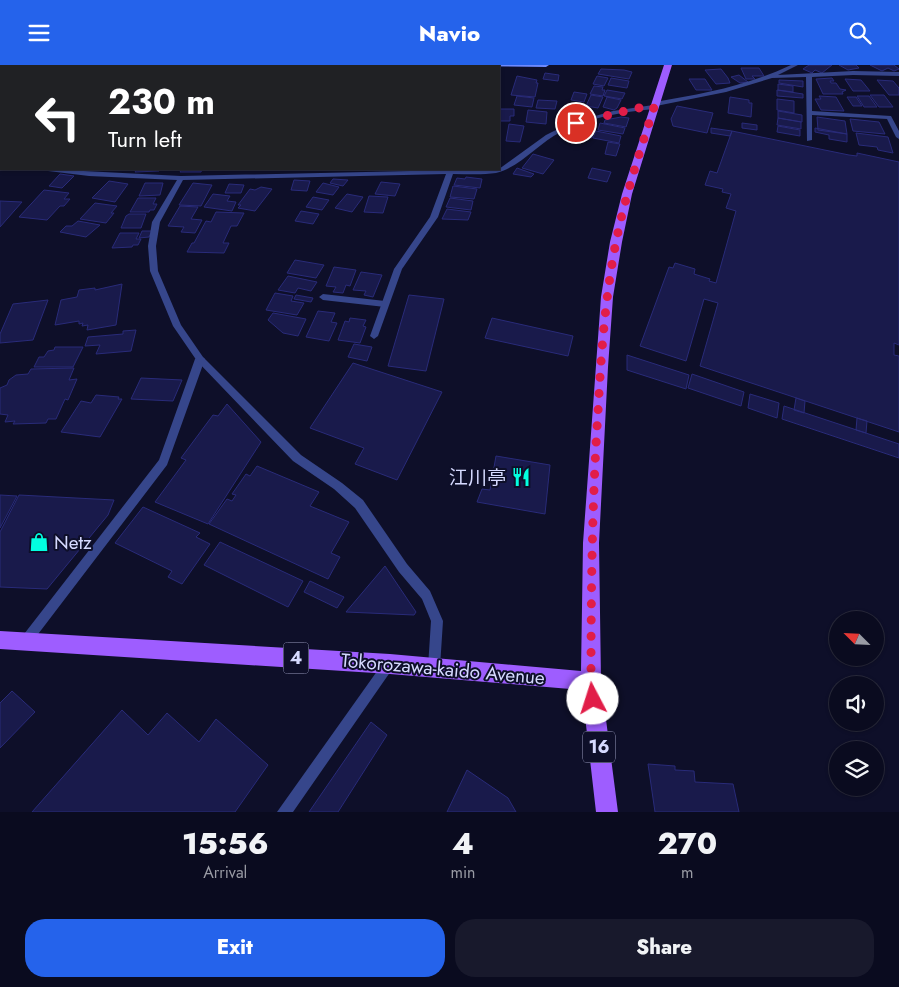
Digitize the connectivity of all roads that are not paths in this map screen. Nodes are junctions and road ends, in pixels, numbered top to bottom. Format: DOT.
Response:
graph roads {
  1 [pos="546,65"];
  2 [pos="668,65"];
  3 [pos="795,65"];
  4 [pos="500,66"];
  5 [pos="899,74"];
  6 [pos="809,75"];
  7 [pos="771,77"];
  8 [pos="655,106"];
  9 [pos="809,113"];
  10 [pos="899,137"];
  11 [pos="809,140"];
  12 [pos="500,169"];
  13 [pos="55,170"];
  14 [pos="494,170"];
  15 [pos="451,171"];
  16 [pos="311,172"];
  17 [pos="181,178"];
  18 [pos="323,297"];
  19 [pos="385,304"];
  20 [pos="374,336"];
  21 [pos="200,359"];
  22 [pos="0,640"];
  23 [pos="25,642"];
  24 [pos="390,664"];
  25 [pos="434,667"];
  26 [pos="591,681"];
  27 [pos="284,812"];
  28 [pos="607,812"];
  1 -- 4 [label="street"];
  2 -- 8 [label="main road"];
  3 -- 7 [label="street"];
  5 -- 6 [label="street"];
  6 -- 7 [label="street"];
  6 -- 9 [label="street"];
  7 -- 8 [label="street"];
  8 -- 12 [label="street"];
  8 -- 26 [label="main road"];
  9 -- 10 [label="street"];
  9 -- 11 [label="street"];
  13 -- 17 [label="street"];
  14 -- 15 [label="street"];
  15 -- 16 [label="street"];
  15 -- 19 [label="street"];
  16 -- 17 [label="street"];
  17 -- 21 [label="street"];
  18 -- 19 [label="street"];
  19 -- 20 [label="street"];
  21 -- 23 [label="street"];
  21 -- 25 [label="street"];
  22 -- 23 [label="main road, Tokorozawa-kaido Avenue / 4"];
  23 -- 24 [label="main road, Tokorozawa-kaido Avenue / 4"];
  24 -- 25 [label="main road, Tokorozawa-kaido Avenue / 4"];
  24 -- 27 [label="street"];
  25 -- 26 [label="main road, Tokorozawa-kaido Avenue / 4"];
  26 -- 28 [label="main road, 16"];
}
